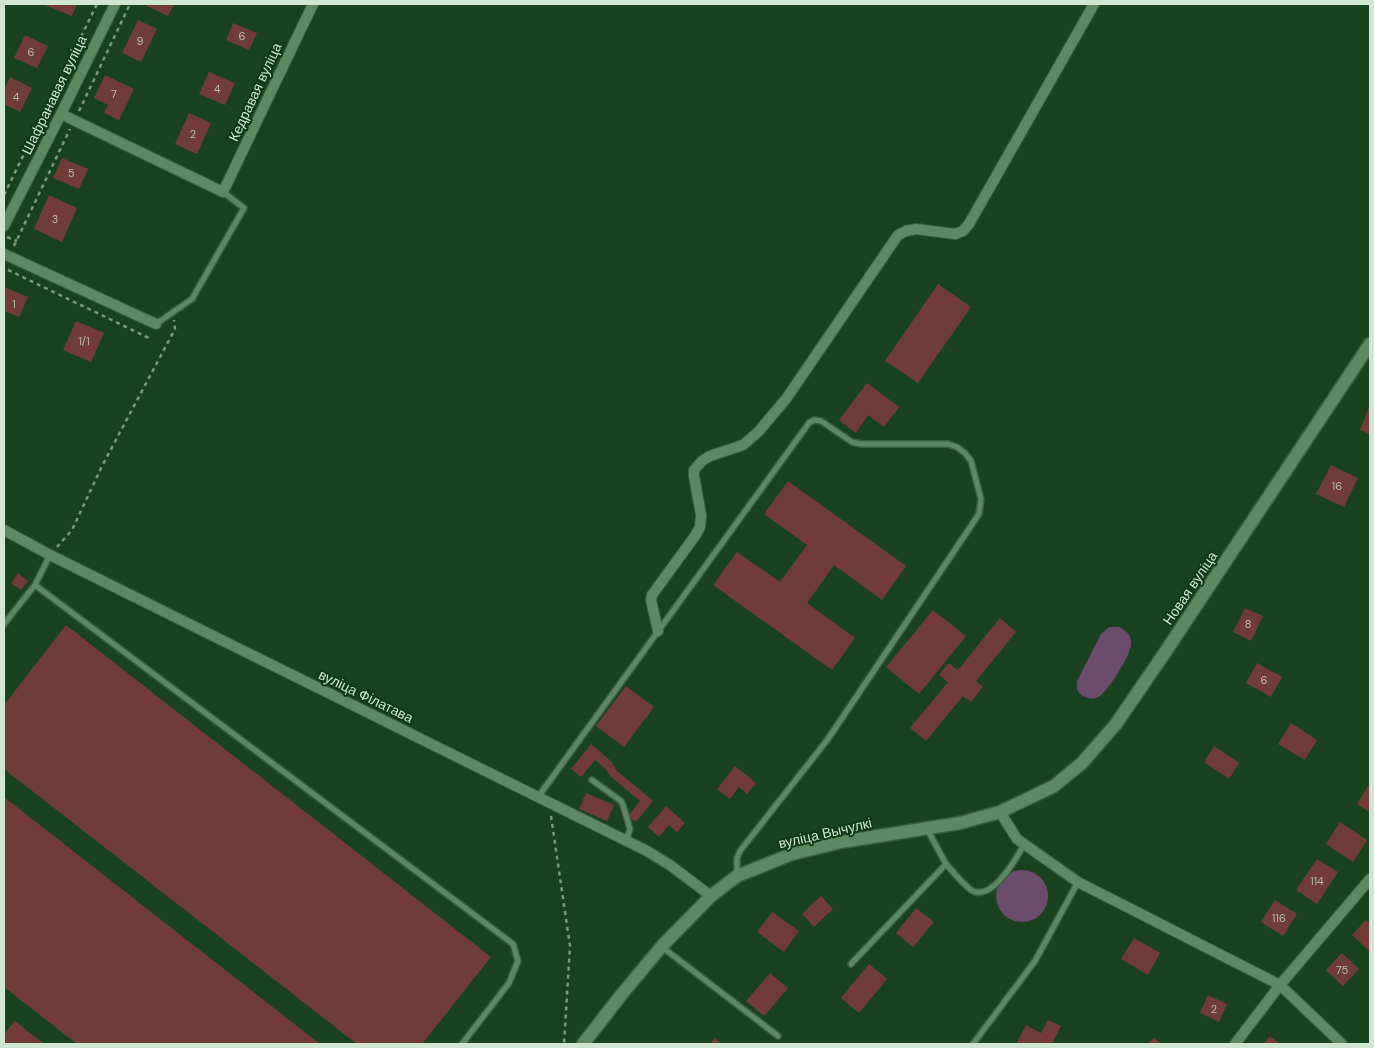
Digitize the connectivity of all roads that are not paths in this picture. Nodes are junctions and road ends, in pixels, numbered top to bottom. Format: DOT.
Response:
graph roads {
  1 [pos="114,4"];
  2 [pos="313,4"];
  3 [pos="1094,4"];
  4 [pos="61,114"];
  5 [pos="224,192"];
  6 [pos="4,226"];
  7 [pos="6,255"];
  8 [pos="156,324"];
  9 [pos="1370,344"];
  10 [pos="4,530"];
  11 [pos="50,555"];
  12 [pos="35,585"];
  13 [pos="4,624"];
  14 [pos="658,631"];
  15 [pos="592,780"];
  16 [pos="537,797"];
  17 [pos="1000,812"];
  18 [pos="927,829"];
  19 [pos="626,841"];
  20 [pos="1024,844"];
  21 [pos="946,864"];
  22 [pos="737,876"];
  23 [pos="1370,879"];
  24 [pos="1078,882"];
  25 [pos="711,896"];
  26 [pos="662,946"];
  27 [pos="851,964"];
  28 [pos="1280,985"];
  29 [pos="778,1036"];
  30 [pos="462,1044"];
  31 [pos="583,1044"];
  32 [pos="972,1044"];
  33 [pos="1234,1044"];
  34 [pos="1342,1044"];
  1 -- 4 [label="street, Шафранавая вуліца"];
  2 -- 5 [label="street, Кедравая вуліца"];
  3 -- 14 [label="street"];
  4 -- 5 [label="street"];
  4 -- 6 [label="street, Шафранавая вуліца"];
  5 -- 8 [label="lane"];
  7 -- 8 [label="street"];
  9 -- 17 [label="street, Новая вуліца"];
  10 -- 11 [label="street, вуліца Філатава"];
  11 -- 12 [label="lane"];
  11 -- 16 [label="street, вуліца Філатава"];
  12 -- 13 [label="lane"];
  12 -- 30 [label="lane"];
  14 -- 16 [label="lane"];
  14 -- 22 [label="lane"];
  15 -- 19 [label="lane"];
  16 -- 19 [label="street, вуліца Філатава"];
  17 -- 18 [label="street, вуліца Вычулкі"];
  17 -- 20 [label="street"];
  18 -- 21 [label="lane"];
  18 -- 22 [label="street, вуліца Вычулкі"];
  19 -- 25 [label="street, вуліца Філатава"];
  20 -- 21 [label="lane"];
  20 -- 24 [label="street"];
  21 -- 27 [label="lane"];
  22 -- 25 [label="street, вуліца Вычулкі"];
  23 -- 28 [label="street"];
  24 -- 28 [label="street"];
  24 -- 32 [label="lane"];
  25 -- 26 [label="street, вуліца Вычулкі"];
  26 -- 29 [label="lane"];
  26 -- 31 [label="street, вуліца Вычулкі"];
  28 -- 33 [label="street"];
  28 -- 34 [label="street"];
}
